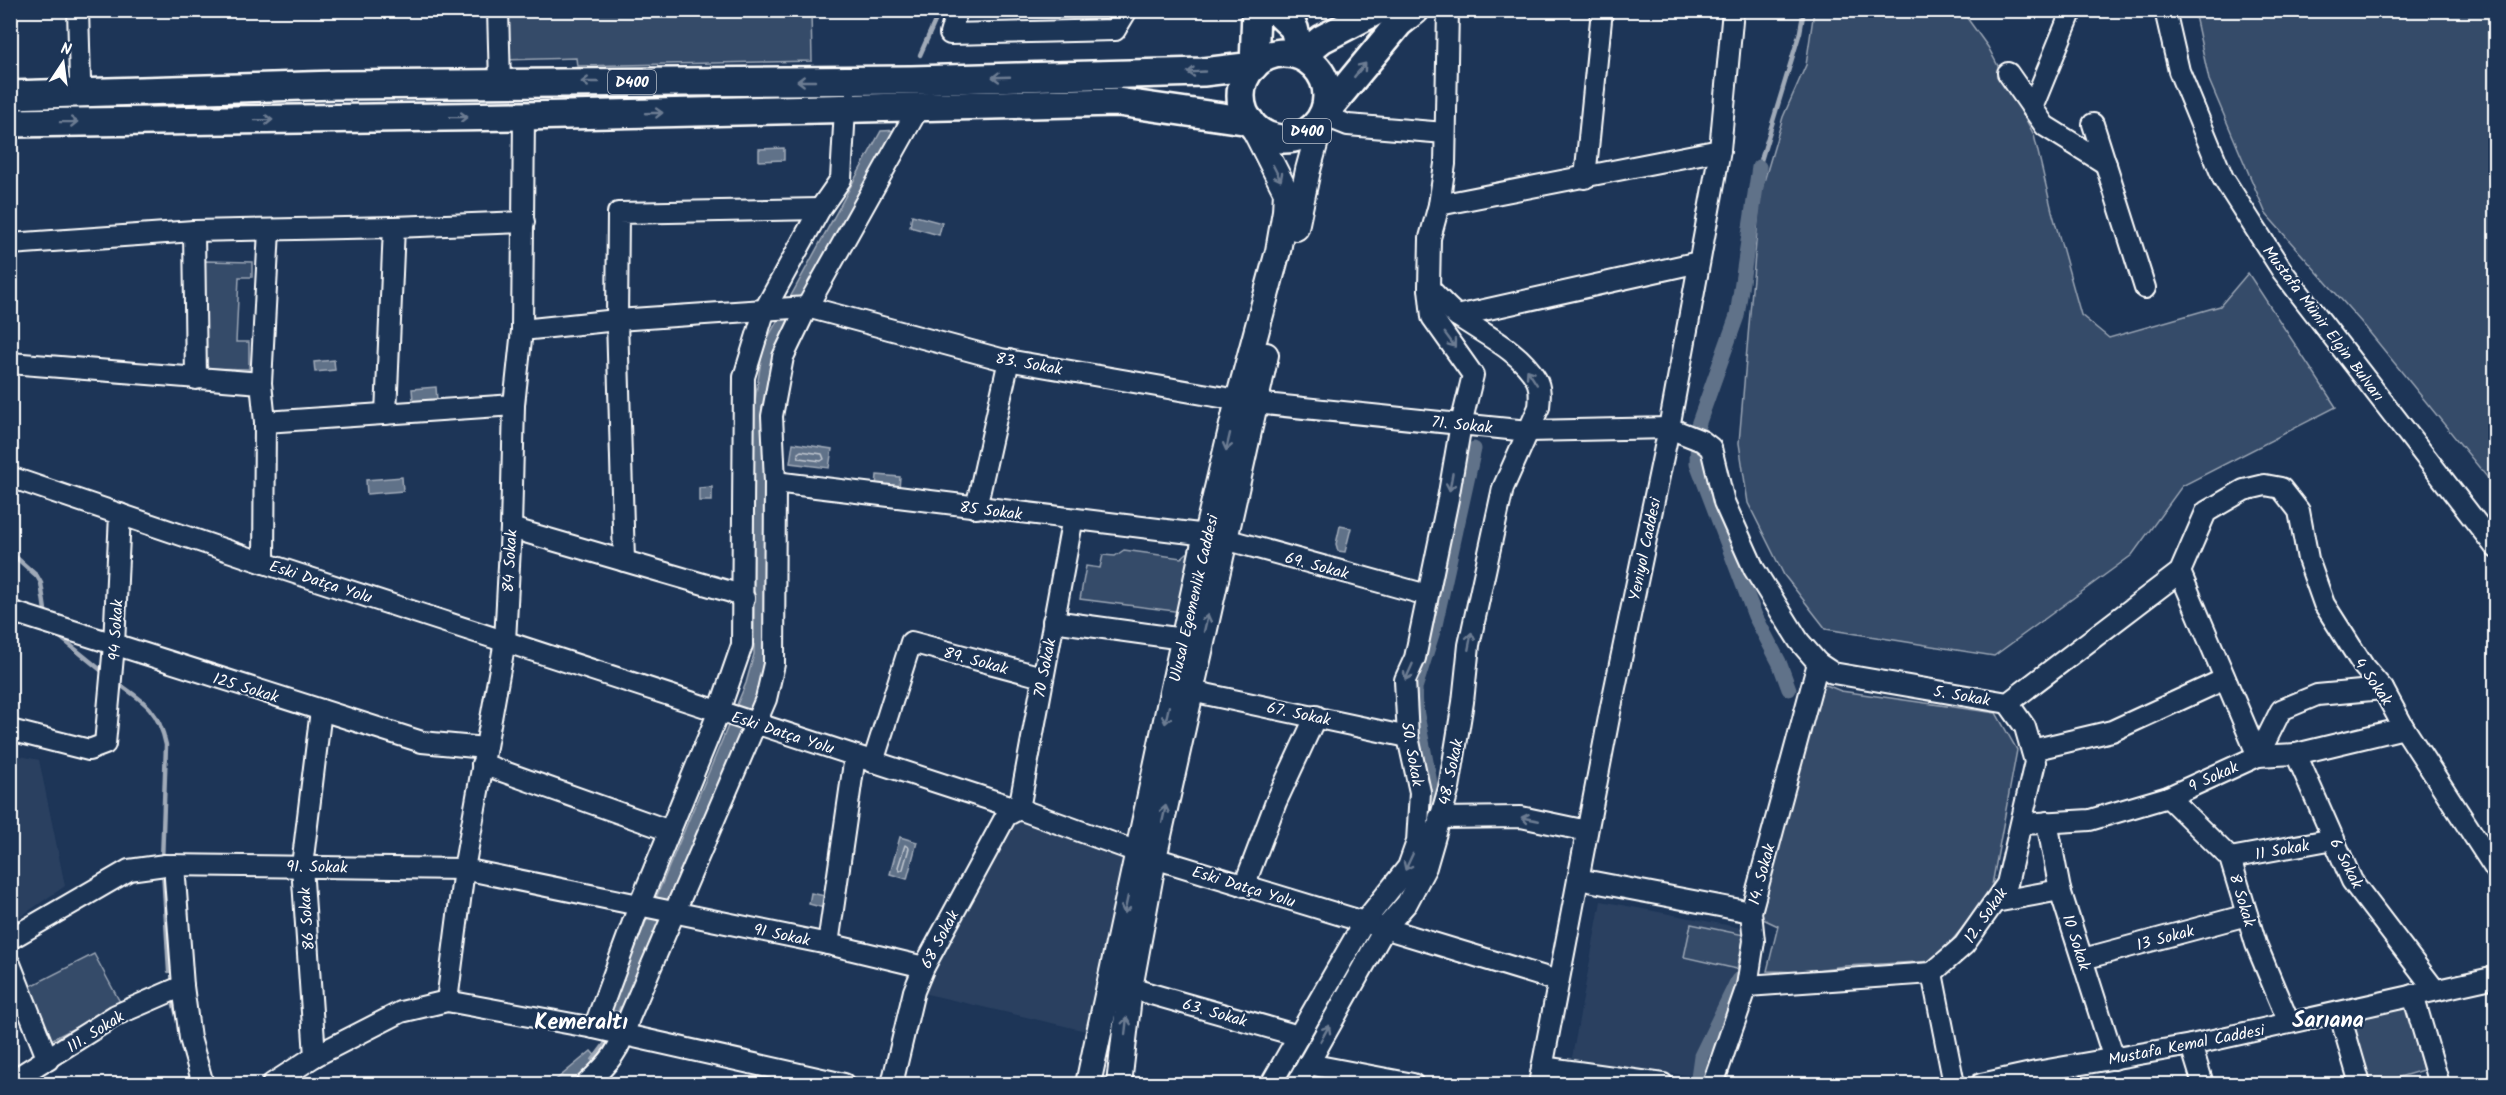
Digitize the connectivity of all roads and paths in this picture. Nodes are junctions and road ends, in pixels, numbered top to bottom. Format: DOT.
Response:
graph roads {
  1 [pos="78,10"];
  2 [pos="498,10"];
  3 [pos="957,10"];
  4 [pos="1127,10"];
  5 [pos="1256,10"];
  6 [pos="1275,10"];
  7 [pos="1378,10"];
  8 [pos="1415,10"];
  9 [pos="1448,10"];
  10 [pos="1602,10"];
  11 [pos="1733,10"];
  12 [pos="2072,10"];
  13 [pos="2165,10"];
  14 [pos="1301,56"];
  15 [pos="1254,66"];
  16 [pos="2008,73"];
  17 [pos="81,80"];
  18 [pos="500,83"];
  19 [pos="10,94"];
  20 [pos="918,106"];
  21 [pos="2032,108"];
  22 [pos="845,109"];
  23 [pos="1323,115"];
  24 [pos="524,116"];
  25 [pos="1250,121"];
  26 [pos="10,123"];
  27 [pos="2093,124"];
  28 [pos="1445,133"];
  29 [pos="1720,150"];
  30 [pos="2106,164"];
  31 [pos="1585,178"];
  32 [pos="1439,205"];
  33 [pos="820,209"];
  34 [pos="524,222"];
  35 [pos="394,227"];
  36 [pos="269,230"];
  37 [pos="194,231"];
  38 [pos="10,244"];
  39 [pos="1699,262"];
  40 [pos="1428,288"];
  41 [pos="2145,288"];
  42 [pos="805,307"];
  43 [pos="774,309"];
  44 [pos="1457,316"];
  45 [pos="617,320"];
  46 [pos="522,330"];
  47 [pos="1009,360"];
  48 [pos="10,363"];
  49 [pos="196,379"];
  50 [pos="261,383"];
  51 [pos="1246,402"];
  52 [pos="514,405"];
  53 [pos="386,414"];
  54 [pos="265,422"];
  55 [pos="1461,424"];
  56 [pos="1528,431"];
  57 [pos="1685,434"];
  58 [pos="10,477"];
  59 [pos="775,487"];
  60 [pos="976,508"];
  61 [pos="2299,511"];
  62 [pos="120,514"];
  63 [pos="511,528"];
  64 [pos="1071,528"];
  65 [pos="1210,539"];
  66 [pos="2496,548"];
  67 [pos="624,561"];
  68 [pos="264,563"];
  69 [pos="2180,572"];
  70 [pos="1427,595"];
  71 [pos="744,598"];
  72 [pos="10,611"];
  73 [pos="1053,621"];
  74 [pos="1183,639"];
  75 [pos="505,641"];
  76 [pos="114,645"];
  77 [pos="1818,663"];
  78 [pos="1042,677"];
  79 [pos="2225,679"];
  80 [pos="2383,688"];
  81 [pos="1191,691"];
  82 [pos="2008,703"];
  83 [pos="321,710"];
  84 [pos="723,712"];
  85 [pos="1316,716"];
  86 [pos="753,723"];
  87 [pos="2404,728"];
  88 [pos="10,730"];
  89 [pos="1408,737"];
  90 [pos="2032,750"];
  91 [pos="2296,754"];
  92 [pos="483,756"];
  93 [pos="2258,756"];
  94 [pos="864,759"];
  95 [pos="2168,796"];
  96 [pos="1019,808"];
  97 [pos="1439,818"];
  98 [pos="2047,822"];
  99 [pos="2023,824"];
  100 [pos="670,831"];
  101 [pos="1587,831"];
  102 [pos="2334,839"];
  103 [pos="1145,856"];
  104 [pos="2230,858"];
  105 [pos="164,865"];
  106 [pos="302,866"];
  107 [pos="464,869"];
  108 [pos="2496,870"];
  109 [pos="1578,879"];
  110 [pos="1245,886"];
  111 [pos="2060,890"];
  112 [pos="1995,902"];
  113 [pos="643,907"];
  114 [pos="672,911"];
  115 [pos="1750,912"];
  116 [pos="2247,915"];
  117 [pos="1364,922"];
  118 [pos="1385,928"];
  119 [pos="10,939"];
  120 [pos="828,944"];
  121 [pos="2083,959"];
  122 [pos="10,964"];
  123 [pos="924,967"];
  124 [pos="1932,973"];
  125 [pos="2496,976"];
  126 [pos="1558,981"];
  127 [pos="1747,986"];
  128 [pos="1130,988"];
  129 [pos="177,989"];
  130 [pos="2435,990"];
  131 [pos="2413,995"];
  132 [pos="447,1002"];
  133 [pos="2339,1012"];
  134 [pos="2289,1023"];
  135 [pos="611,1032"];
  136 [pos="1299,1036"];
  137 [pos="2191,1045"];
  138 [pos="315,1056"];
  139 [pos="2114,1059"];
  140 [pos="48,1060"];
  141 [pos="1308,1064"];
  142 [pos="1540,1076"];
  143 [pos="1582,1078"];
  144 [pos="2038,1078"];
  145 [pos="10,1082"];
  146 [pos="203,1084"];
  147 [pos="272,1084"];
  148 [pos="586,1084"];
  149 [pos="844,1084"];
  150 [pos="892,1084"];
  151 [pos="1088,1084"];
  152 [pos="1119,1084"];
  153 [pos="1270,1084"];
  154 [pos="1297,1084"];
  155 [pos="1413,1084"];
  156 [pos="1656,1084"];
  157 [pos="1713,1084"];
  158 [pos="1954,1084"];
  159 [pos="1981,1084"];
  160 [pos="2204,1084"];
  161 [pos="2360,1084"];
  162 [pos="2439,1084"];
  1 -- 17 [label="street"];
  2 -- 18 [label="street"];
  3 -- 4 [label="street"];
  5 -- 15 [label="highway"];
  6 -- 14 [label="highway"];
  7 -- 14 [label="highway"];
  23 -- 8 [label="highway, D400, one-way"];
  9 -- 28 [label="street, 50. Sokak"];
  10 -- 31 [label="street"];
  11 -- 29 [label="street, Yeniyol Caddesi"];
  12 -- 21 [label="street"];
  13 -- 66 [label="street, Mustafa Münir Elgin Bulvarı"];
  14 -- 15 [label="highway, D400"];
  14 -- 23 [label="highway, D400"];
  15 -- 18 [label="highway, D400, one-way"];
  15 -- 25 [label="highway"];
  16 -- 21 [label="street"];
  18 -- 19 [label="highway, D400"];
  20 -- 22 [label="highway, D400"];
  20 -- 25 [label="highway, D400"];
  20 -- 42 [label="street"];
  21 -- 30 [label="street"];
  24 -- 22 [label="highway, D400, one-way"];
  22 -- 33 [label="street"];
  23 -- 25 [label="highway, D400"];
  23 -- 28 [label="street"];
  23 -- 51 [label="main road, Ulusal Egemenlik Caddesi"];
  26 -- 24 [label="highway, D400, one-way"];
  24 -- 34 [label="street, 84 Sokak"];
  25 -- 51 [label="main road, Ulusal Egemenlik Caddesi, one-way"];
  27 -- 30 [label="street"];
  28 -- 32 [label="street, 50. Sokak"];
  29 -- 31 [label="street"];
  29 -- 39 [label="street, Yeniyol Caddesi"];
  30 -- 41 [label="street"];
  31 -- 32 [label="street"];
  32 -- 40 [label="street, 50. Sokak"];
  33 -- 43 [label="street"];
  33 -- 45 [label="street"];
  34 -- 35 [label="street"];
  34 -- 46 [label="street, 84 Sokak"];
  35 -- 36 [label="street"];
  35 -- 53 [label="street"];
  36 -- 37 [label="street"];
  36 -- 50 [label="street"];
  37 -- 38 [label="street"];
  37 -- 49 [label="street"];
  39 -- 44 [label="street"];
  39 -- 57 [label="street, Yeniyol Caddesi"];
  40 -- 44 [label="street, 48. Sokak"];
  40 -- 55 [label="street, 50. Sokak, one-way"];
  42 -- 43 [label="street, 83. Sokak"];
  42 -- 47 [label="street, 83. Sokak"];
  42 -- 59 [label="street"];
  43 -- 45 [label="street, 83. Sokak"];
  43 -- 71 [label="street"];
  56 -- 44 [label="street, 48. Sokak, one-way"];
  45 -- 46 [label="street, 83. Sokak"];
  45 -- 67 [label="street"];
  46 -- 52 [label="street, 84 Sokak"];
  47 -- 51 [label="street, 83. Sokak"];
  47 -- 60 [label="street"];
  48 -- 49 [label="street"];
  49 -- 50 [label="street"];
  50 -- 54 [label="street"];
  51 -- 55 [label="street, 71. Sokak"];
  51 -- 65 [label="main road, Ulusal Egemenlik Caddesi"];
  52 -- 53 [label="street"];
  52 -- 63 [label="street, 84 Sokak"];
  53 -- 54 [label="street"];
  54 -- 68 [label="street"];
  55 -- 56 [label="street, 71. Sokak"];
  55 -- 70 [label="street, 50. Sokak, one-way"];
  56 -- 57 [label="street, 71. Sokak"];
  97 -- 56 [label="street, 48. Sokak, one-way"];
  57 -- 77 [label="street, 5. Sokak"];
  57 -- 101 [label="street, Yeniyol Caddesi"];
  58 -- 62 [label="street, Eski Datça Yolu"];
  59 -- 60 [label="street, 85 Sokak"];
  59 -- 64 [label="street, 85 Sokak"];
  59 -- 86 [label="street"];
  60 -- 65 [label="street, 85 Sokak"];
  61 -- 69 [label="street, 5. Sokak"];
  61 -- 80 [label="street, 4 Sokak"];
  62 -- 68 [label="street, Eski Datça Yolu"];
  62 -- 76 [label="street, 94 Sokak"];
  63 -- 67 [label="street"];
  63 -- 75 [label="street, 84 Sokak"];
  64 -- 65 [label="street, 85 Sokak"];
  64 -- 73 [label="street, 70 Sokak"];
  65 -- 70 [label="street, 69. Sokak"];
  65 -- 74 [label="main road, Ulusal Egemenlik Caddesi"];
  81 -- 65 [label="main road, Ulusal Egemenlik Caddesi, one-way"];
  67 -- 71 [label="street"];
  68 -- 75 [label="street, Eski Datça Yolu"];
  69 -- 79 [label="street"];
  69 -- 82 [label="street, 5. Sokak"];
  70 -- 89 [label="street, 50. Sokak, one-way"];
  71 -- 84 [label="street"];
  72 -- 76 [label="street, 125 Sokak"];
  73 -- 74 [label="street"];
  73 -- 78 [label="street, 70 Sokak"];
  74 -- 103 [label="main road, Ulusal Egemenlik Caddesi, one-way"];
  75 -- 84 [label="street, Eski Datça Yolu"];
  75 -- 92 [label="street, 84 Sokak"];
  76 -- 83 [label="street, 125 Sokak"];
  76 -- 88 [label="street, 94 Sokak"];
  77 -- 82 [label="street, 5. Sokak"];
  77 -- 115 [label="street, 14. Sokak"];
  78 -- 94 [label="street, 89. Sokak"];
  78 -- 96 [label="street, 70 Sokak"];
  79 -- 90 [label="street"];
  79 -- 93 [label="street"];
  80 -- 87 [label="street, 4 Sokak"];
  80 -- 93 [label="street"];
  81 -- 85 [label="street, 67. Sokak"];
  103 -- 81 [label="main road, Ulusal Egemenlik Caddesi, one-way"];
  82 -- 90 [label="street, 12. Sokak"];
  83 -- 92 [label="street, 125 Sokak"];
  83 -- 106 [label="street, 86 Sokak"];
  84 -- 86 [label="street, Eski Datça Yolu"];
  84 -- 100 [label="street"];
  85 -- 89 [label="street, 67. Sokak"];
  85 -- 110 [label="street"];
  86 -- 94 [label="street, Eski Datça Yolu"];
  86 -- 114 [label="street"];
  87 -- 91 [label="street, 9 Sokak"];
  87 -- 108 [label="street, 4 Sokak"];
  89 -- 117 [label="street, 50. Sokak, one-way"];
  90 -- 99 [label="street, 12. Sokak"];
  91 -- 93 [label="street, 9 Sokak"];
  91 -- 102 [label="street, 6 Sokak"];
  92 -- 100 [label="street, 125 Sokak"];
  92 -- 107 [label="street, 84 Sokak"];
  93 -- 95 [label="street, 9 Sokak"];
  94 -- 96 [label="street, Eski Datça Yolu"];
  94 -- 120 [label="street"];
  95 -- 98 [label="street, 9 Sokak"];
  95 -- 104 [label="street, 8 Sokak"];
  96 -- 103 [label="street, Eski Datça Yolu"];
  96 -- 123 [label="street, 68 Sokak"];
  101 -- 97 [label="street, one-way"];
  97 -- 118 [label="street, 48. Sokak"];
  98 -- 99 [label="street, 9 Sokak"];
  98 -- 111 [label="street, 10 Sokak"];
  99 -- 112 [label="street, 12. Sokak"];
  100 -- 113 [label="street"];
  101 -- 109 [label="street, Yeniyol Caddesi"];
  102 -- 104 [label="street, 11 Sokak"];
  102 -- 130 [label="street, 6 Sokak"];
  103 -- 110 [label="street, Eski Datça Yolu"];
  103 -- 128 [label="main road, Ulusal Egemenlik Caddesi"];
  103 -- 151 [label="main road, Ulusal Egemenlik Caddesi, one-way"];
  104 -- 116 [label="street, 8 Sokak"];
  105 -- 106 [label="street, 91. Sokak"];
  105 -- 119 [label="street, 91. Sokak"];
  105 -- 129 [label="street"];
  106 -- 107 [label="street, 91. Sokak"];
  106 -- 138 [label="street, 86 Sokak"];
  107 -- 113 [label="street, 91. Sokak"];
  107 -- 132 [label="street, 84 Sokak"];
  109 -- 115 [label="street"];
  109 -- 126 [label="street, Yeniyol Caddesi"];
  110 -- 117 [label="street, Eski Datça Yolu"];
  111 -- 112 [label="street"];
  111 -- 121 [label="street, 10 Sokak"];
  112 -- 124 [label="street, 12. Sokak"];
  113 -- 114 [label="street, 91 Sokak"];
  113 -- 135 [label="street"];
  114 -- 120 [label="street, 91 Sokak"];
  114 -- 135 [label="street"];
  115 -- 127 [label="street, 14. Sokak"];
  116 -- 121 [label="street, 13 Sokak"];
  116 -- 134 [label="street, 8 Sokak"];
  117 -- 118 [label="street, Eski Datça Yolu"];
  117 -- 136 [label="street, 50. Sokak"];
  118 -- 126 [label="street, Eski Datça Yolu"];
  141 -- 118 [label="street, 48. Sokak, one-way"];
  120 -- 123 [label="street, 91 Sokak"];
  121 -- 139 [label="street, 10 Sokak"];
  122 -- 140 [label="street"];
  123 -- 150 [label="street, 68 Sokak"];
  124 -- 127 [label="street"];
  124 -- 158 [label="street"];
  125 -- 130 [label="street, Mustafa Kemal Caddesi"];
  126 -- 142 [label="street, Yeniyol Caddesi"];
  127 -- 157 [label="street, 14. Sokak"];
  128 -- 136 [label="street, 63. Sokak"];
  152 -- 128 [label="main road, Ulusal Egemenlik Caddesi, one-way"];
  129 -- 140 [label="street, 111. Sokak"];
  129 -- 146 [label="street"];
  130 -- 131 [label="street, Mustafa Kemal Caddesi"];
  131 -- 133 [label="street, Mustafa Kemal Caddesi"];
  131 -- 162 [label="street"];
  132 -- 135 [label="street"];
  132 -- 138 [label="street"];
  133 -- 134 [label="street, Mustafa Kemal Caddesi"];
  133 -- 161 [label="street"];
  134 -- 137 [label="street, Mustafa Kemal Caddesi"];
  135 -- 148 [label="street"];
  135 -- 149 [label="street"];
  136 -- 153 [label="street, 50. Sokak"];
  137 -- 139 [label="street, Mustafa Kemal Caddesi"];
  137 -- 160 [label="street"];
  138 -- 147 [label="street"];
  139 -- 144 [label="street, Mustafa Kemal Caddesi"];
  140 -- 145 [label="street, 111. Sokak"];
  141 -- 154 [label="street, 48. Sokak"];
  141 -- 155 [label="street"];
  142 -- 143 [label="street"];
  143 -- 156 [label="street"];
  144 -- 159 [label="street, Mustafa Kemal Caddesi"];
}
